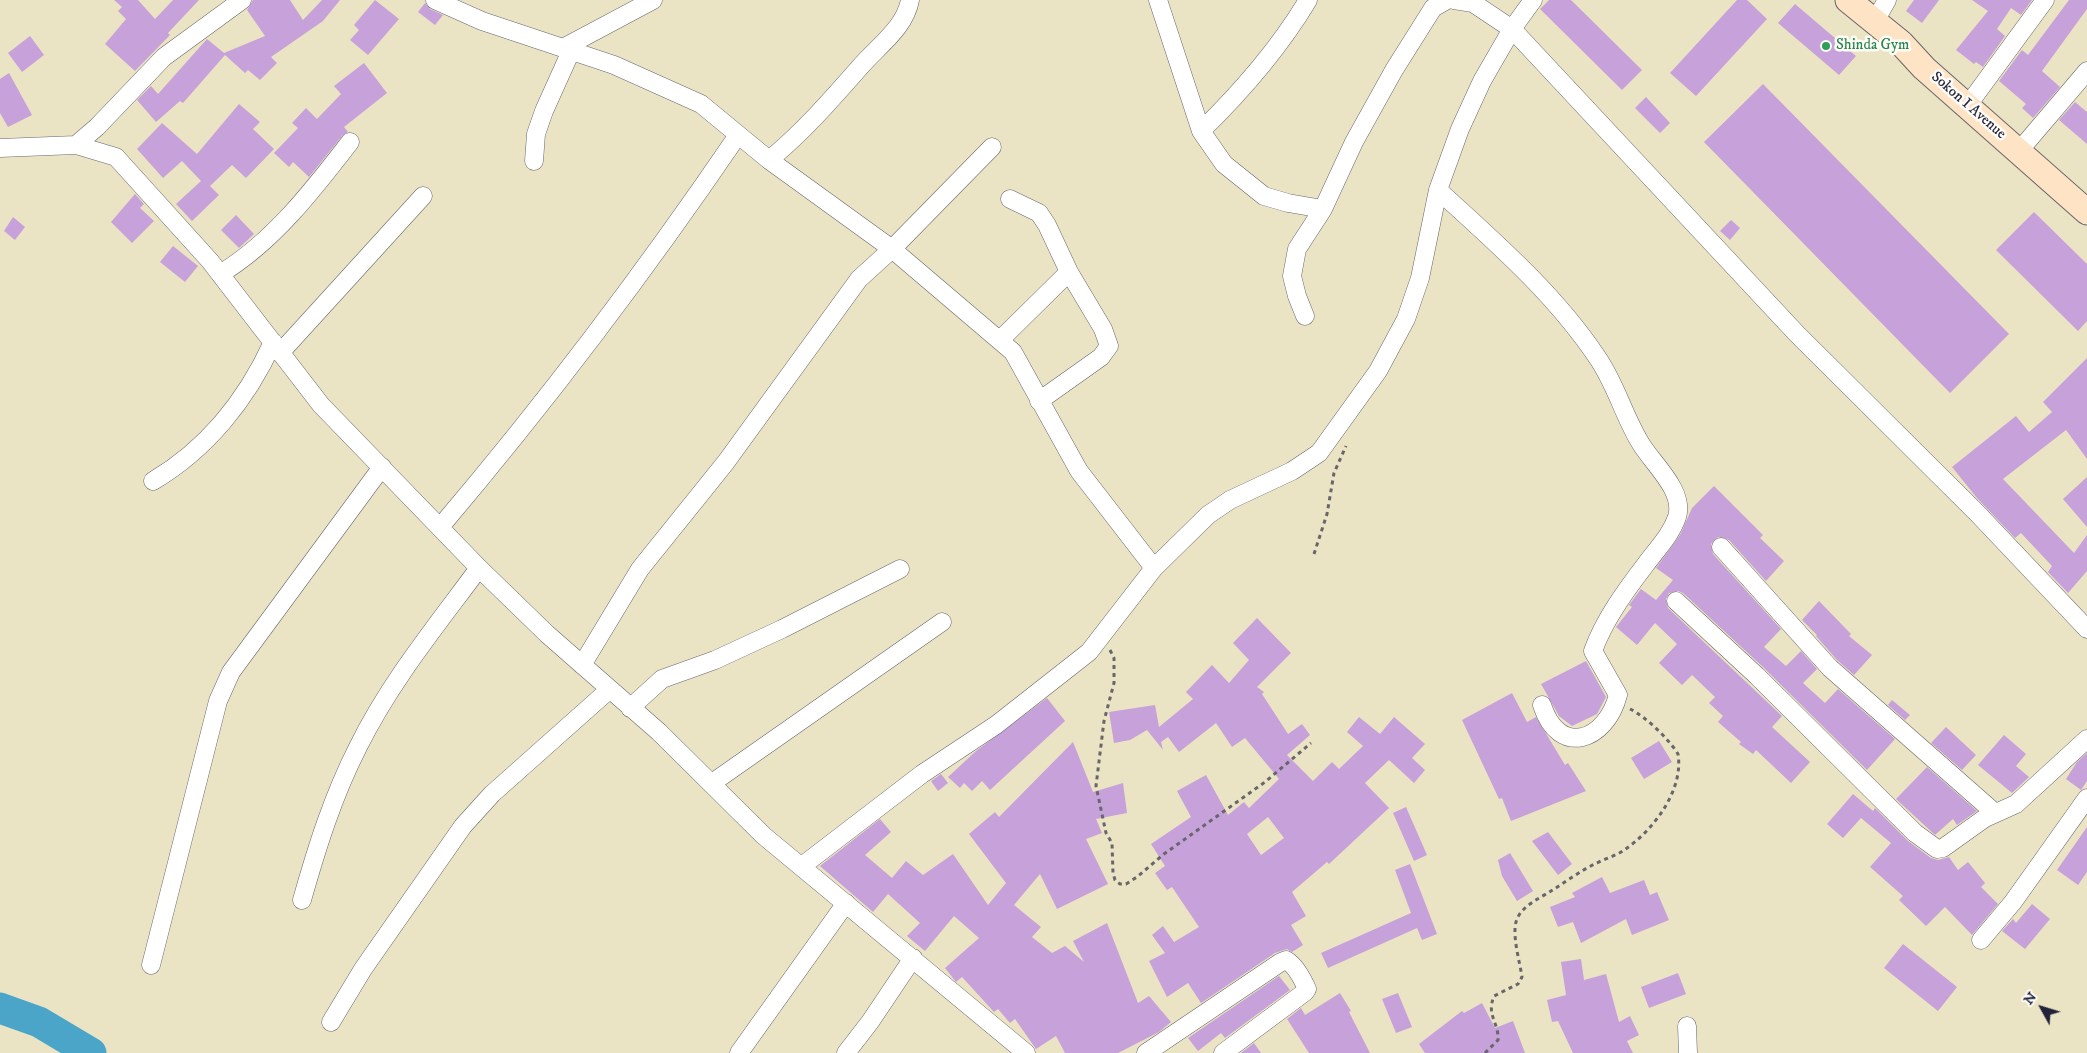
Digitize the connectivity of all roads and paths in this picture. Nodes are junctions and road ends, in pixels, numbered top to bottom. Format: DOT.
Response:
graph roads {
  1 [pos="242,0"];
  2 [pos="436,0"];
  3 [pos="653,0"];
  4 [pos="910,0"];
  5 [pos="1158,0"];
  6 [pos="1308,0"];
  7 [pos="1447,0"];
  8 [pos="1454,0"];
  9 [pos="1533,0"];
  10 [pos="1848,0"];
  11 [pos="2045,0"];
  12 [pos="1881,11"];
  13 [pos="1512,29"];
  14 [pos="567,50"];
  15 [pos="2087,71"];
  16 [pos="1968,105"];
  17 [pos="1201,132"];
  18 [pos="738,135"];
  19 [pos="350,142"];
  20 [pos="76,145"];
  21 [pos="992,146"];
  22 [pos="0,148"];
  23 [pos="2019,151"];
  24 [pos="769,160"];
  25 [pos="534,161"];
  26 [pos="1438,190"];
  27 [pos="423,196"];
  28 [pos="1010,199"];
  29 [pos="1324,208"];
  30 [pos="2087,212"];
  31 [pos="892,249"];
  32 [pos="1069,272"];
  33 [pos="220,274"];
  34 [pos="1306,316"];
  35 [pos="1000,340"];
  36 [pos="276,348"];
  37 [pos="1039,401"];
  38 [pos="1343,421"];
  39 [pos="382,467"];
  40 [pos="153,481"];
  41 [pos="441,526"];
  42 [pos="1721,547"];
  43 [pos="1314,554"];
  44 [pos="479,568"];
  45 [pos="1154,568"];
  46 [pos="900,569"];
  47 [pos="1676,601"];
  48 [pos="942,622"];
  49 [pos="2087,629"];
  50 [pos="1100,638"];
  51 [pos="582,665"];
  52 [pos="610,689"];
  53 [pos="1618,696"];
  54 [pos="1542,705"];
  55 [pos="630,708"];
  56 [pos="2087,739"];
  57 [pos="1311,743"];
  58 [pos="712,783"];
  59 [pos="2087,798"];
  60 [pos="1995,813"];
  61 [pos="2082,818"];
  62 [pos="802,866"];
  63 [pos="302,900"];
  64 [pos="846,903"];
  65 [pos="1981,940"];
  66 [pos="913,958"];
  67 [pos="150,965"];
  68 [pos="331,1022"];
  69 [pos="1687,1026"];
  70 [pos="739,1053"];
  71 [pos="846,1053"];
  72 [pos="1026,1053"];
  73 [pos="1146,1053"];
  74 [pos="1223,1053"];
  75 [pos="1485,1053"];
  76 [pos="1688,1053"];
  1 -- 20 [label="street"];
  2 -- 14 [label="street"];
  3 -- 14 [label="street"];
  4 -- 24 [label="street"];
  5 -- 17 [label="street"];
  6 -- 17 [label="street"];
  7 -- 29 [label="street"];
  8 -- 13 [label="street"];
  9 -- 13 [label="street"];
  10 -- 12 [label="street, Sokon I Avenue"];
  11 -- 16 [label="street"];
  12 -- 16 [label="street, Sokon I Avenue"];
  13 -- 26 [label="street"];
  13 -- 49 [label="street"];
  14 -- 18 [label="street"];
  14 -- 25 [label="street"];
  15 -- 23 [label="street"];
  16 -- 23 [label="street, Sokon I Avenue"];
  17 -- 29 [label="street"];
  18 -- 24 [label="street"];
  18 -- 41 [label="street"];
  19 -- 33 [label="street"];
  20 -- 22 [label="street"];
  20 -- 33 [label="street"];
  21 -- 31 [label="street"];
  23 -- 30 [label="street, Sokon I Avenue"];
  24 -- 31 [label="street"];
  26 -- 38 [label="street"];
  26 -- 53 [label="street"];
  27 -- 36 [label="street"];
  28 -- 32 [label="street"];
  29 -- 34 [label="street"];
  31 -- 35 [label="street"];
  31 -- 51 [label="street"];
  32 -- 35 [label="street"];
  32 -- 37 [label="street"];
  33 -- 36 [label="street"];
  35 -- 37 [label="street"];
  36 -- 39 [label="street"];
  36 -- 40 [label="street"];
  37 -- 45 [label="street"];
  38 -- 43 [label="path"];
  38 -- 45 [label="street"];
  39 -- 41 [label="street"];
  39 -- 67 [label="street"];
  41 -- 44 [label="street"];
  42 -- 60 [label="street"];
  44 -- 51 [label="street"];
  44 -- 63 [label="street"];
  45 -- 50 [label="street"];
  46 -- 55 [label="street"];
  47 -- 60 [label="street"];
  48 -- 58 [label="street"];
  50 -- 57 [label="path"];
  50 -- 62 [label="street"];
  51 -- 52 [label="street"];
  52 -- 55 [label="street"];
  52 -- 68 [label="street"];
  53 -- 54 [label="street"];
  53 -- 75 [label="path"];
  55 -- 58 [label="street"];
  56 -- 60 [label="street"];
  58 -- 62 [label="street"];
  59 -- 61 [label="street"];
  61 -- 65 [label="street"];
  62 -- 64 [label="street"];
  64 -- 66 [label="street"];
  64 -- 70 [label="street"];
  66 -- 71 [label="street"];
  66 -- 72 [label="street"];
  69 -- 76 [label="street"];
  73 -- 74 [label="street"];
}
